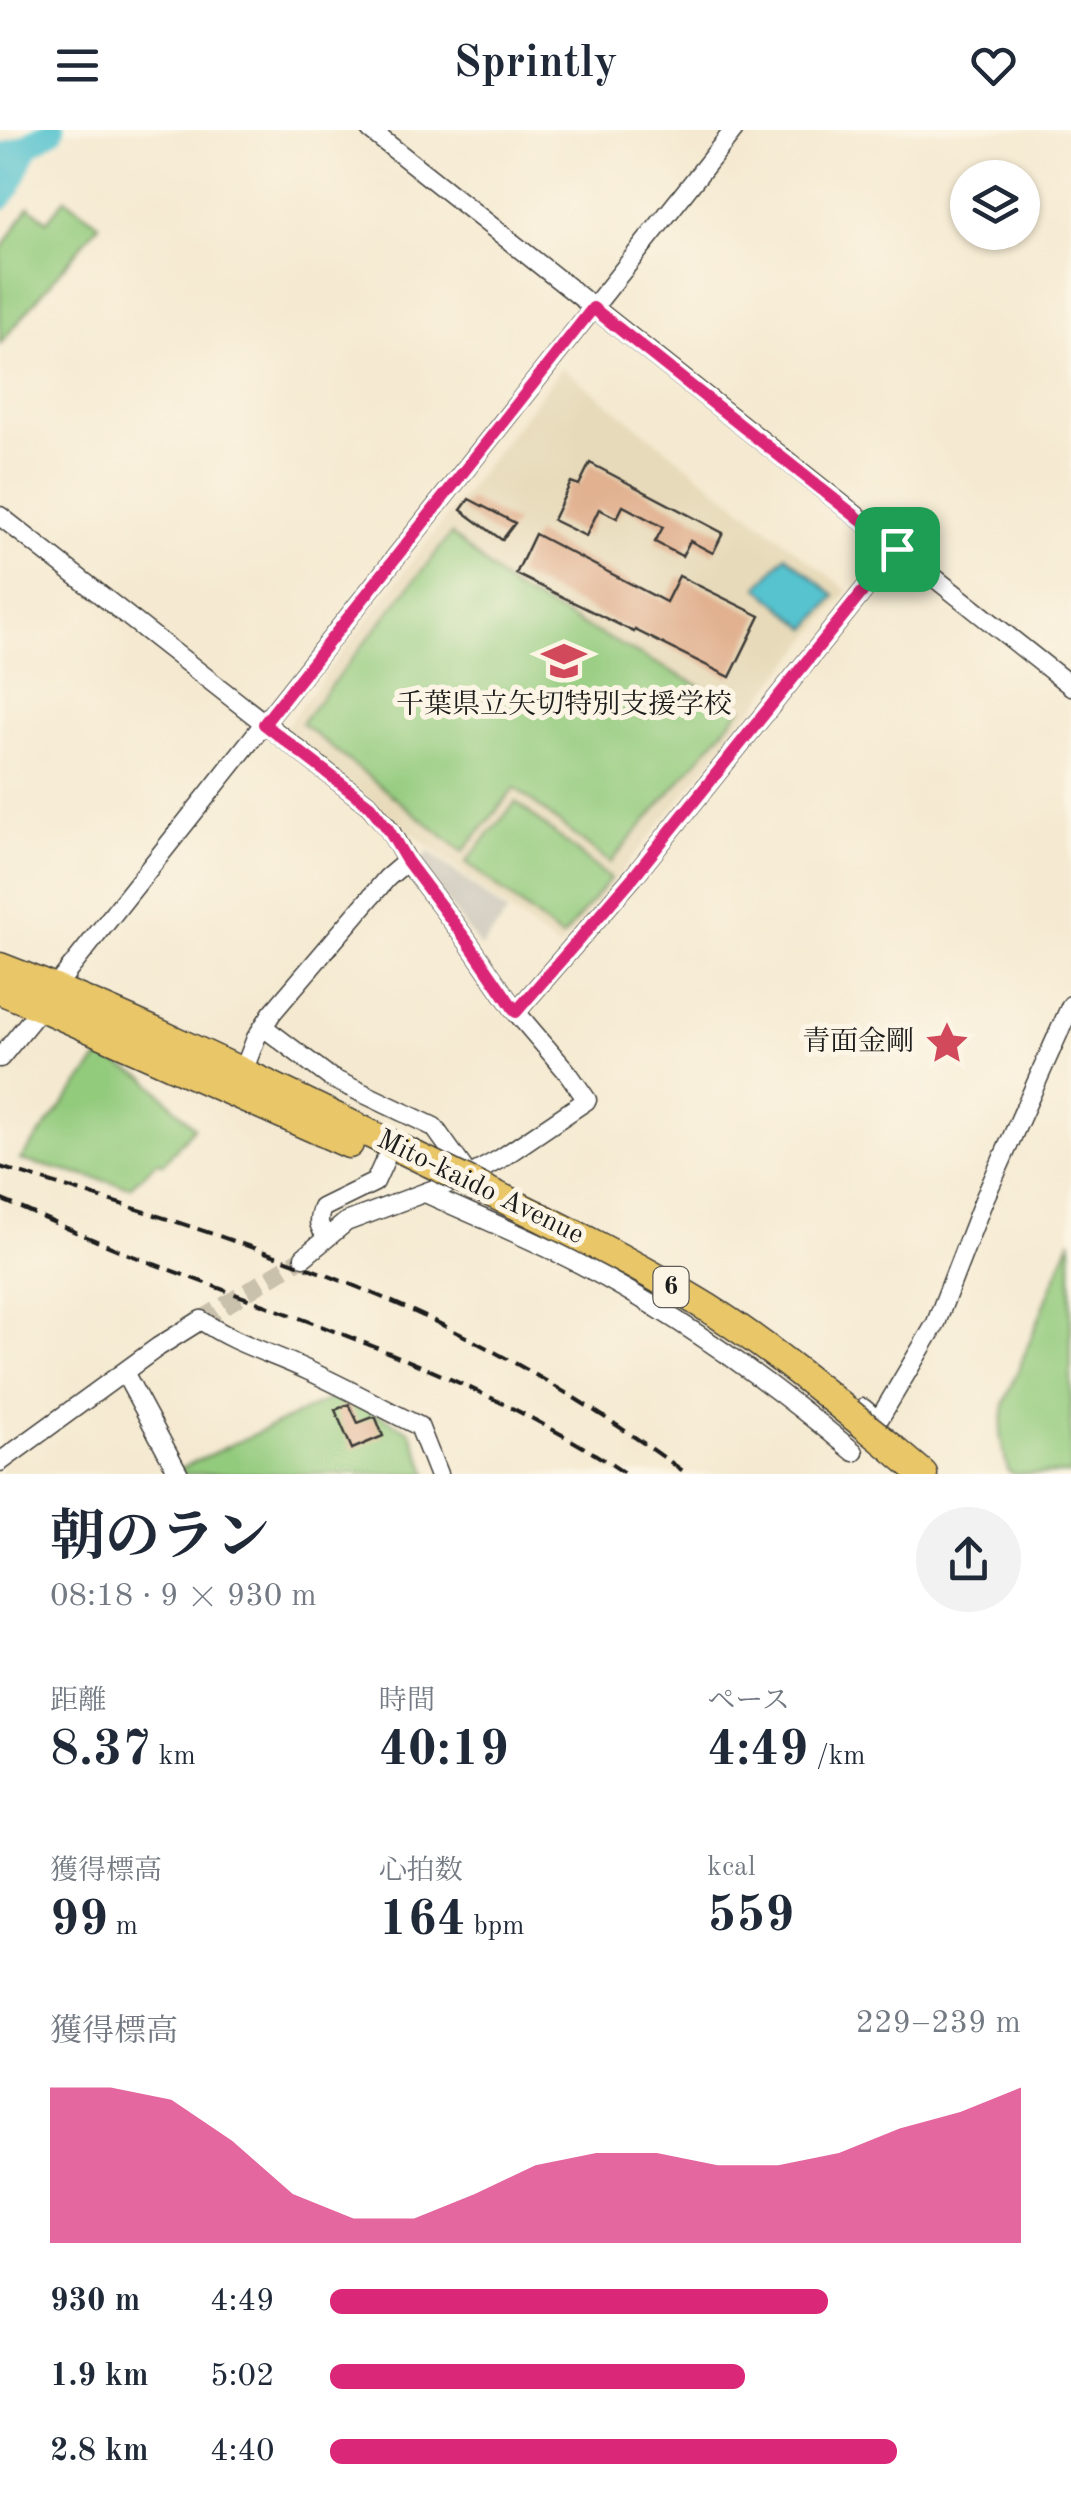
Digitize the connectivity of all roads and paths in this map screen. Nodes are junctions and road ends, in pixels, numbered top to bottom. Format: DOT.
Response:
graph roads {
  1 [pos="370,130"];
  2 [pos="734,130"];
  3 [pos="593,308"];
  4 [pos="0,516"];
  5 [pos="897,549"];
  6 [pos="1071,686"];
  7 [pos="264,724"];
  8 [pos="407,861"];
  9 [pos="0,967"];
  10 [pos="61,980"];
  11 [pos="0,990"];
  12 [pos="1071,1005"];
  13 [pos="516,1012"];
  14 [pos="36,1014"];
  15 [pos="270,1032"];
  16 [pos="0,1058"];
  17 [pos="243,1072"];
  18 [pos="385,1160"];
  19 [pos="472,1174"];
  20 [pos="426,1177"];
  21 [pos="327,1236"];
  22 [pos="304,1257"];
  23 [pos="124,1372"];
  24 [pos="881,1458"];
  25 [pos="0,1462"];
  26 [pos="178,1474"];
  27 [pos="438,1474"];
  28 [pos="923,1474"];
  1 -- 3 [label="street"];
  2 -- 3 [label="street"];
  3 -- 5 [label="street"];
  3 -- 7 [label="street"];
  4 -- 7 [label="street"];
  5 -- 6 [label="street"];
  5 -- 13 [label="street"];
  7 -- 8 [label="street"];
  7 -- 10 [label="street"];
  8 -- 13 [label="street"];
  8 -- 17 [label="street"];
  9 -- 17 [label="highway, Mito-kaido Avenue / 6"];
  11 -- 18 [label="highway, Mito-kaido Avenue / 6"];
  12 -- 19 [label="street"];
  13 -- 19 [label="street"];
  14 -- 16 [label="street"];
  15 -- 19 [label="street"];
  17 -- 20 [label="highway, Mito-kaido Avenue / 6"];
  18 -- 20 [label="highway, Mito-kaido Avenue / 6"];
  18 -- 21 [label="street"];
  19 -- 20 [label="street"];
  20 -- 21 [label="street"];
  20 -- 24 [label="highway, Mito-kaido Avenue / 6, bridge"];
  21 -- 22 [label="street"];
  23 -- 25 [label="street"];
  23 -- 26 [label="street"];
  23 -- 27 [label="street"];
  24 -- 28 [label="highway, Mito-kaido Avenue / 6"];
}
